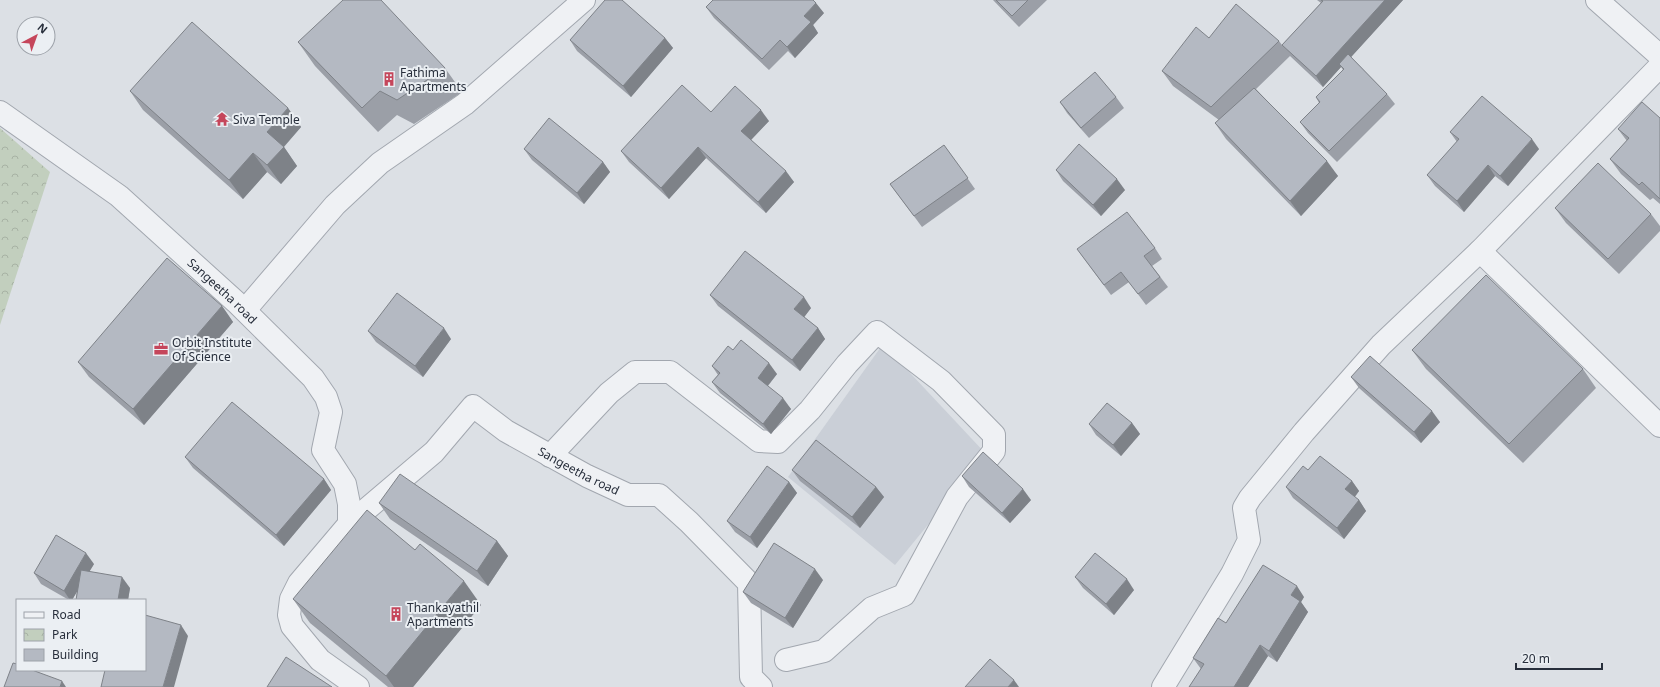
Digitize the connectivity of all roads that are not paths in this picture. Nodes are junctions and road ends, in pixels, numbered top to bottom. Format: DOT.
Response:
graph roads {
  1 [pos="584,0"];
  2 [pos="1597,0"];
  3 [pos="1660,56"];
  4 [pos="1660,66"];
  5 [pos="0,112"];
  6 [pos="1480,251"];
  7 [pos="245,310"];
  8 [pos="1660,426"];
  9 [pos="550,456"];
  10 [pos="348,524"];
  11 [pos="786,660"];
  12 [pos="358,687"];
  13 [pos="761,687"];
  14 [pos="1163,687"];
  1 -- 7 [label="street"];
  2 -- 3 [label="street"];
  4 -- 6 [label="street"];
  5 -- 7 [label="street, Sangeetha road"];
  6 -- 8 [label="street"];
  6 -- 14 [label="street"];
  7 -- 10 [label="street, Sangeetha road"];
  9 -- 10 [label="street, Sangeetha road"];
  9 -- 11 [label="street"];
  9 -- 13 [label="street, Sangeetha road"];
  10 -- 12 [label="street, Sangeetha road"];
}
